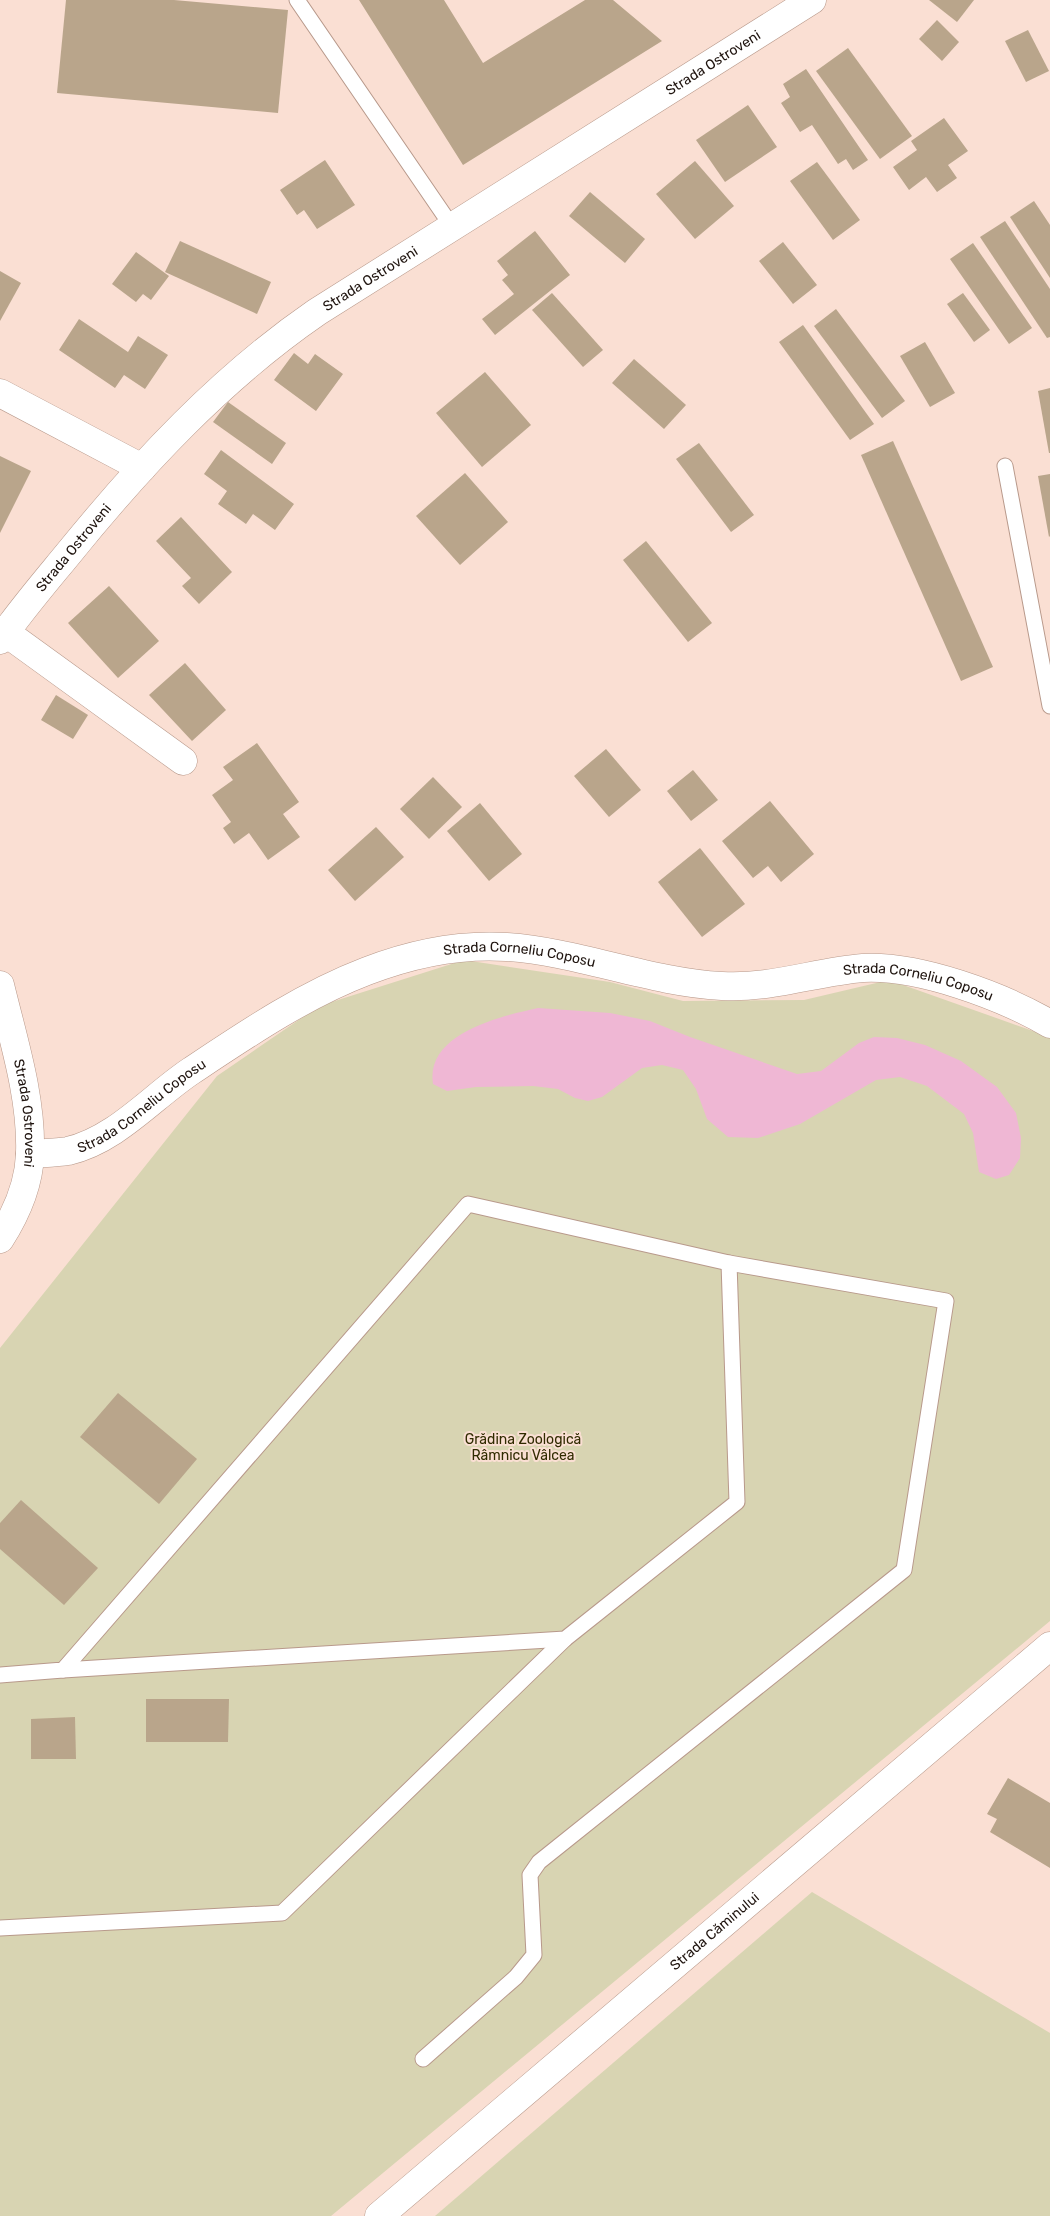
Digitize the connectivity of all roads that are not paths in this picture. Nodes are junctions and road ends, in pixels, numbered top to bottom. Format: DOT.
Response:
graph roads {
  1 [pos="298,0"];
  2 [pos="812,0"];
  3 [pos="453,228"];
  4 [pos="0,393"];
  5 [pos="1005,466"];
  6 [pos="142,468"];
  7 [pos="3,636"];
  8 [pos="1050,706"];
  9 [pos="183,761"];
  10 [pos="0,985"];
  11 [pos="1050,1024"];
  12 [pos="30,1154"];
  13 [pos="0,1239"];
  14 [pos="729,1263"];
  15 [pos="565,1639"];
  16 [pos="1050,1646"];
  17 [pos="63,1670"];
  18 [pos="0,1675"];
  19 [pos="0,1928"];
  20 [pos="423,2059"];
  21 [pos="379,2216"];
  1 -- 3 [label="lane"];
  2 -- 3 [label="street, Strada Ostroveni"];
  3 -- 6 [label="street, Strada Ostroveni"];
  4 -- 6 [label="street"];
  5 -- 8 [label="lane"];
  6 -- 7 [label="street, Strada Ostroveni"];
  7 -- 9 [label="street"];
  10 -- 12 [label="street, Strada Ostroveni"];
  11 -- 12 [label="street, Strada Corneliu Coposu"];
  12 -- 13 [label="street, Strada Ostroveni"];
  14 -- 15 [label="lane"];
  14 -- 17 [label="lane"];
  14 -- 20 [label="lane"];
  15 -- 17 [label="lane"];
  15 -- 19 [label="lane"];
  16 -- 21 [label="street, Strada Căminului"];
  17 -- 18 [label="lane"];
}
